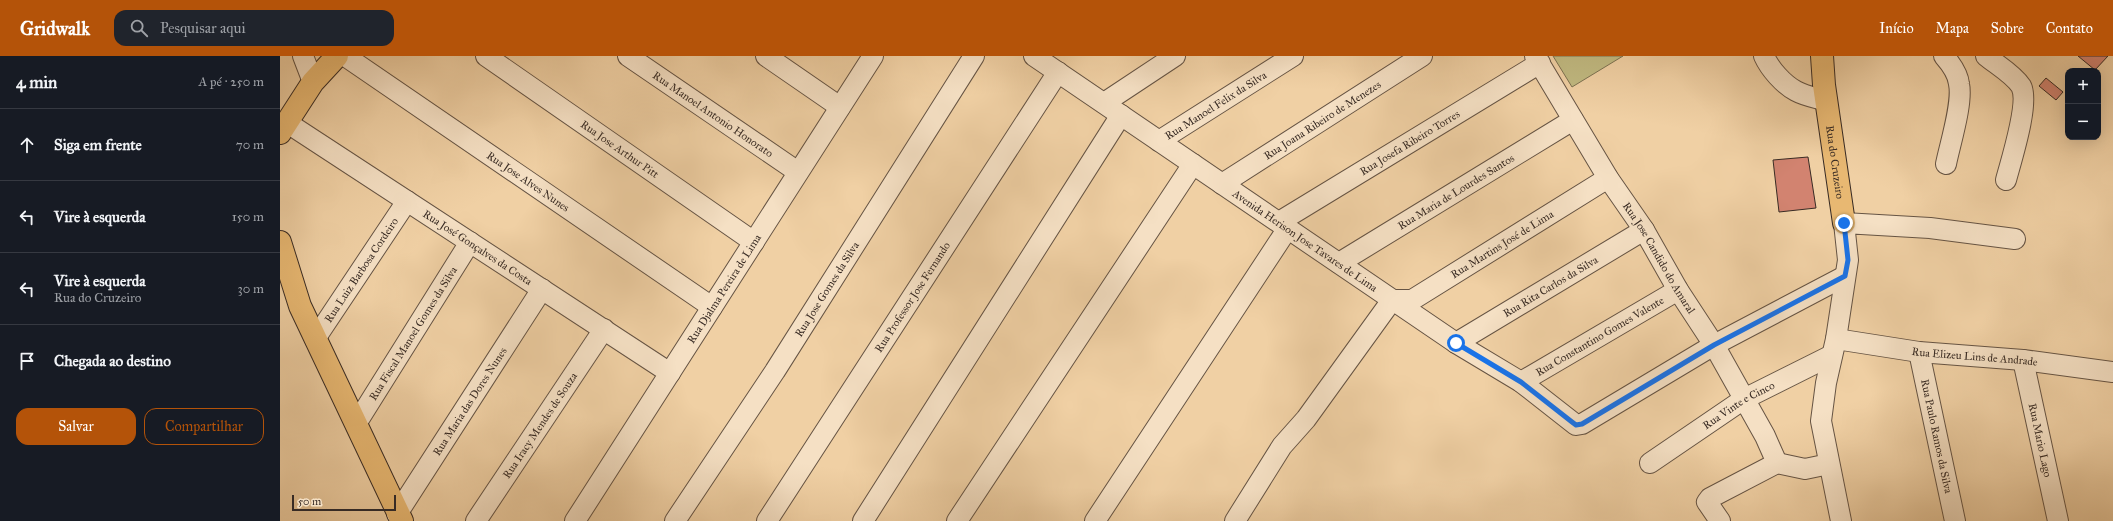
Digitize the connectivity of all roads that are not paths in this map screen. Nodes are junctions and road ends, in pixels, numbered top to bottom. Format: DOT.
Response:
graph roads {
  1 [pos="302,56"];
  2 [pos="337,56"];
  3 [pos="345,56"];
  4 [pos="486,56"];
  5 [pos="628,56"];
  6 [pos="766,56"];
  7 [pos="873,56"];
  8 [pos="974,56"];
  9 [pos="1175,56"];
  10 [pos="1293,56"];
  11 [pos="1422,56"];
  12 [pos="1764,56"];
  13 [pos="1822,56"];
  14 [pos="1944,56"];
  15 [pos="1986,56"];
  16 [pos="1538,60"];
  17 [pos="1046,61"];
  18 [pos="312,82"];
  19 [pos="1827,101"];
  20 [pos="1104,103"];
  21 [pos="840,106"];
  22 [pos="1121,115"];
  23 [pos="1573,120"];
  24 [pos="283,128"];
  25 [pos="1159,141"];
  26 [pos="1193,164"];
  27 [pos="1946,164"];
  28 [pos="798,172"];
  29 [pos="1608,178"];
  30 [pos="2006,180"];
  31 [pos="1222,184"];
  32 [pos="407,201"];
  33 [pos="1844,223"];
  34 [pos="1283,225"];
  35 [pos="1644,230"];
  36 [pos="2015,239"];
  37 [pos="280,242"];
  38 [pos="470,242"];
  39 [pos="754,242"];
  40 [pos="1339,263"];
  41 [pos="1845,276"];
  42 [pos="542,289"];
  43 [pos="1678,290"];
  44 [pos="1392,300"];
  45 [pos="712,307"];
  46 [pos="604,329"];
  47 [pos="316,339"];
  48 [pos="1456,343"];
  49 [pos="1714,345"];
  50 [pos="1834,347"];
  51 [pos="1919,352"];
  52 [pos="2023,360"];
  53 [pos="2113,372"];
  54 [pos="670,373"];
  55 [pos="1521,382"];
  56 [pos="1744,399"];
  57 [pos="356,424"];
  58 [pos="1650,463"];
  59 [pos="1777,463"];
  60 [pos="1829,464"];
  61 [pos="399,517"];
  62 [pos="476,521"];
  63 [pos="575,521"];
  64 [pos="675,521"];
  65 [pos="766,521"];
  66 [pos="863,521"];
  67 [pos="957,521"];
  68 [pos="1095,521"];
  69 [pos="1234,521"];
  70 [pos="1720,521"];
  71 [pos="1841,521"];
  72 [pos="1955,521"];
  73 [pos="2058,521"];
  1 -- 18 [label="street"];
  2 -- 18 [label="main road"];
  3 -- 45 [label="street, Rua Jose Alves Nunes"];
  4 -- 39 [label="street, Rua Jose Arthur Pitt"];
  5 -- 28 [label="street, Rua Manoel Antonio Honorato"];
  6 -- 21 [label="street"];
  7 -- 21 [label="street, Rua Djalma Pereira de Lima"];
  8 -- 64 [label="street, Rua Jose Gomes da Silva"];
  9 -- 20 [label="street"];
  10 -- 25 [label="street, Rua Manoel Felix da Silva"];
  11 -- 31 [label="street, Rua Joana Ribeiro de Menezes"];
  12 -- 19 [label="street"];
  13 -- 19 [label="main road, Rua do Cruzeiro"];
  14 -- 27 [label="street"];
  15 -- 30 [label="street"];
  16 -- 23 [label="street, Rua Jose Candido do Amaral"];
  16 -- 34 [label="street, Rua Josefa Ribeiro Torres"];
  17 -- 20 [label="street, Avenida Herison Jose Tavares de Lima"];
  17 -- 65 [label="street, Rua Professor Jose Fernando"];
  18 -- 24 [label="main road"];
  19 -- 33 [label="main road, Rua do Cruzeiro"];
  20 -- 22 [label="street, Avenida Herison Jose Tavares de Lima"];
  21 -- 28 [label="street, Rua Djalma Pereira de Lima"];
  22 -- 25 [label="street, Avenida Herison Jose Tavares de Lima"];
  22 -- 66 [label="street"];
  23 -- 29 [label="street, Rua Jose Candido do Amaral"];
  23 -- 40 [label="street, Rua Maria de Lourdes Santos"];
  24 -- 32 [label="street, Rua José Gonçalves da Costa"];
  25 -- 26 [label="street, Avenida Herison Jose Tavares de Lima"];
  26 -- 31 [label="street, Avenida Herison Jose Tavares de Lima"];
  26 -- 67 [label="street"];
  28 -- 39 [label="street, Rua Djalma Pereira de Lima"];
  29 -- 35 [label="street, Rua Jose Candido do Amaral"];
  29 -- 44 [label="street, Rua Martins José de Lima"];
  31 -- 34 [label="street, Avenida Herison Jose Tavares de Lima"];
  32 -- 38 [label="street, Rua José Gonçalves da Costa"];
  32 -- 47 [label="street, Rua Luiz Barbosa Cordeiro"];
  33 -- 36 [label="street"];
  33 -- 41 [label="street, Rua do Cruzeiro"];
  34 -- 40 [label="street, Avenida Herison Jose Tavares de Lima"];
  34 -- 68 [label="street"];
  35 -- 43 [label="street, Rua Jose Candido do Amaral"];
  35 -- 48 [label="street, Rua Rita Carlos da Silva"];
  37 -- 47 [label="main road"];
  38 -- 42 [label="street, Rua José Gonçalves da Costa"];
  38 -- 57 [label="street, Rua Fiscal Manoel Gomes da Silva"];
  39 -- 45 [label="street, Rua Djalma Pereira de Lima"];
  40 -- 44 [label="street, Avenida Herison Jose Tavares de Lima"];
  41 -- 49 [label="street"];
  41 -- 50 [label="street, Rua do Cruzeiro"];
  42 -- 46 [label="street, Rua José Gonçalves da Costa"];
  42 -- 61 [label="street, Rua Maria das Dores Nunes"];
  43 -- 49 [label="street, Rua Jose Candido do Amaral"];
  43 -- 55 [label="street, Rua Constantino Gomes Valente"];
  44 -- 48 [label="street, Avenida Herison Jose Tavares de Lima"];
  44 -- 69 [label="street"];
  45 -- 54 [label="street, Rua Djalma Pereira de Lima"];
  46 -- 54 [label="street, Rua José Gonçalves da Costa"];
  46 -- 62 [label="street, Rua Iracy Mendes de Souza"];
  47 -- 57 [label="main road"];
  48 -- 55 [label="street, Avenida Herison Jose Tavares de Lima"];
  49 -- 55 [label="street, Avenida Herison Jose Tavares de Lima"];
  49 -- 56 [label="street, Rua Jose Candido do Amaral"];
  50 -- 51 [label="street, Rua Elizeu Lins de Andrade"];
  50 -- 56 [label="street, Rua Vinte e Cinco"];
  50 -- 60 [label="street, Rua do Cruzeiro"];
  51 -- 52 [label="street, Rua Elizeu Lins de Andrade"];
  51 -- 72 [label="street, Rua Paulo Ramos da Silva"];
  52 -- 53 [label="street, Rua Elizeu Lins de Andrade"];
  52 -- 73 [label="street, Rua Mario Lago"];
  54 -- 63 [label="street, Rua Djalma Pereira de Lima"];
  56 -- 58 [label="street, Rua Vinte e Cinco"];
  56 -- 59 [label="street, Rua Jose Candido do Amaral"];
  57 -- 61 [label="main road"];
  59 -- 60 [label="street"];
  59 -- 70 [label="street"];
  60 -- 71 [label="street, Rua do Cruzeiro"];
}
